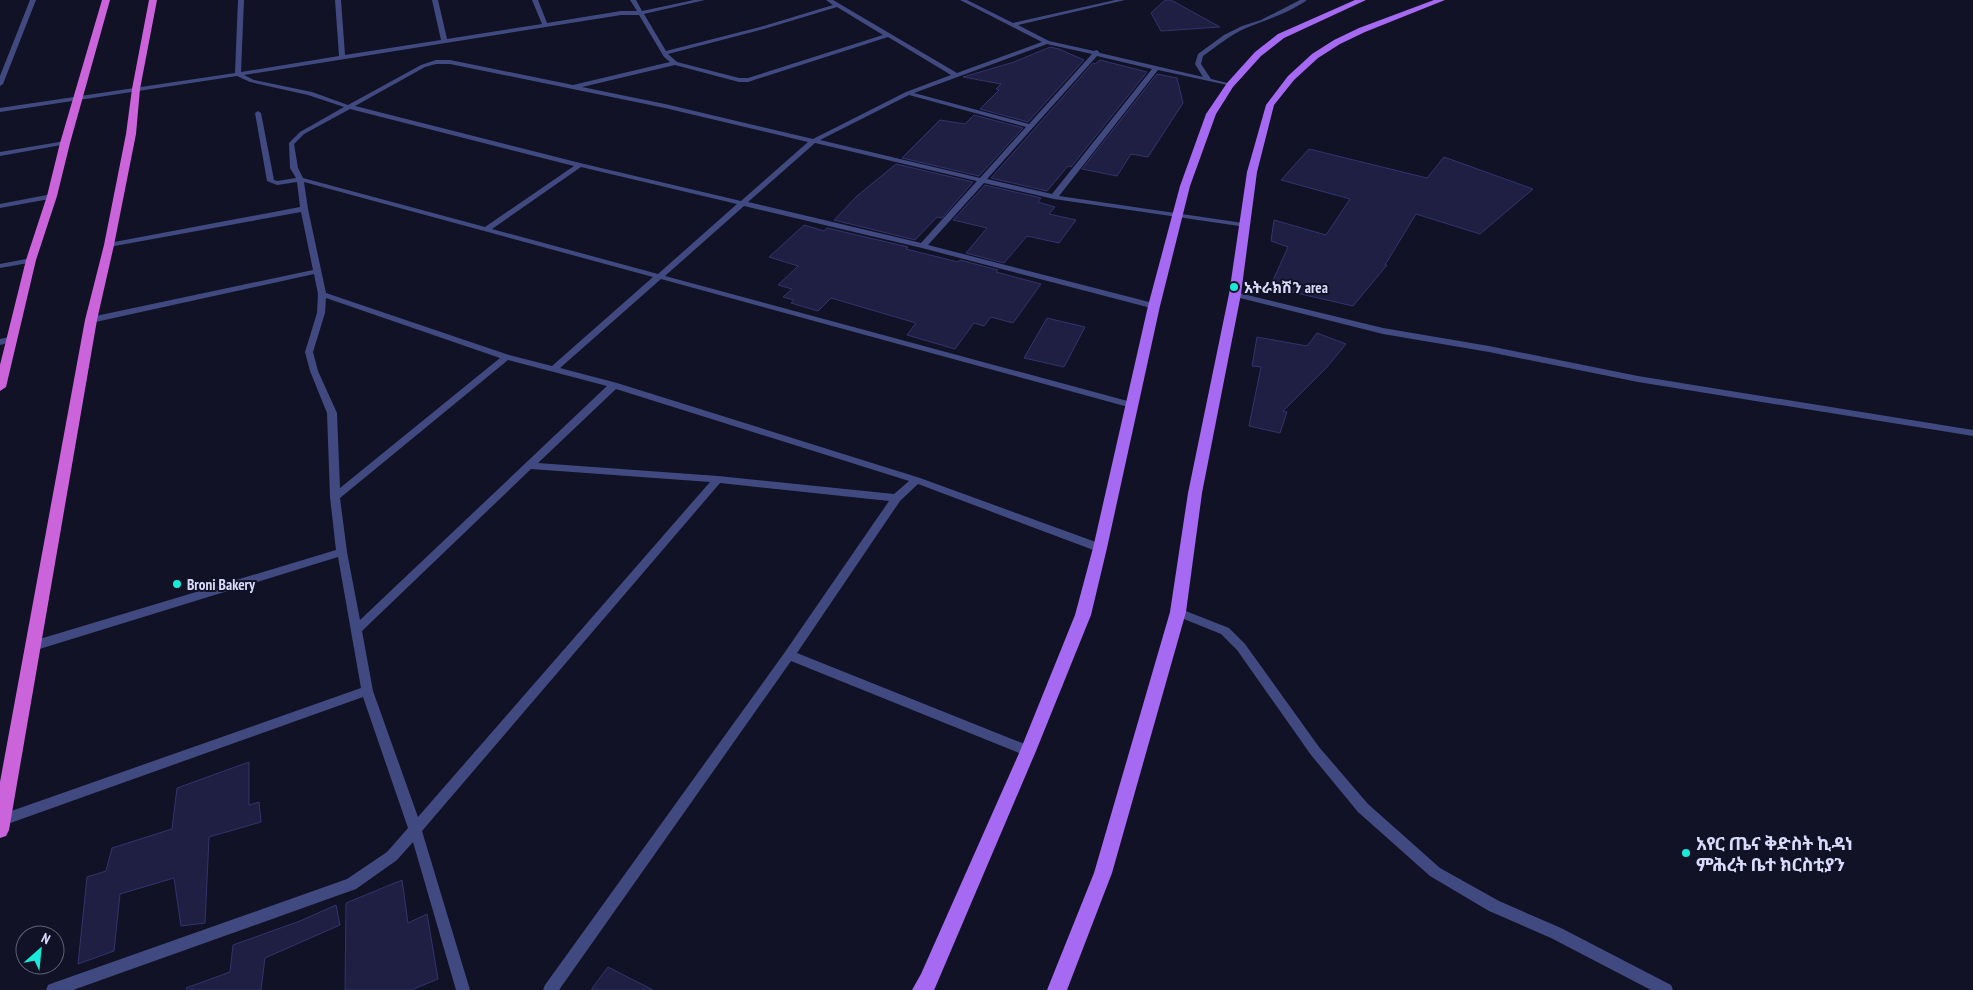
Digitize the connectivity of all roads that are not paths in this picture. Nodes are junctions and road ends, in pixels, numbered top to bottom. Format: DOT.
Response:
graph roads {
  1 [pos="33,0"];
  2 [pos="106,0"];
  3 [pos="153,0"];
  4 [pos="241,0"];
  5 [pos="338,0"];
  6 [pos="435,0"];
  7 [pos="535,0"];
  8 [pos="633,0"];
  9 [pos="702,0"];
  10 [pos="829,0"];
  11 [pos="963,0"];
  12 [pos="1122,0"];
  13 [pos="1304,0"];
  14 [pos="1362,0"];
  15 [pos="1440,0"];
  16 [pos="837,5"];
  17 [pos="641,13"];
  18 [pos="546,24"];
  19 [pos="1011,25"];
  20 [pos="888,35"];
  21 [pos="444,41"];
  22 [pos="1046,42"];
  23 [pos="1097,52"];
  24 [pos="665,53"];
  25 [pos="342,58"];
  26 [pos="675,63"];
  27 [pos="1157,67"];
  28 [pos="238,74"];
  29 [pos="956,75"];
  30 [pos="1208,79"];
  31 [pos="0,84"];
  32 [pos="1230,84"];
  33 [pos="571,87"];
  34 [pos="136,90"];
  35 [pos="908,93"];
  36 [pos="79,97"];
  37 [pos="349,107"];
  38 [pos="0,110"];
  39 [pos="258,113"];
  40 [pos="1029,126"];
  41 [pos="813,141"];
  42 [pos="65,143"];
  43 [pos="0,154"];
  44 [pos="580,165"];
  45 [pos="300,179"];
  46 [pos="980,180"];
  47 [pos="52,196"];
  48 [pos="1054,197"];
  49 [pos="744,204"];
  50 [pos="0,206"];
  51 [pos="304,209"];
  52 [pos="1178,214"];
  53 [pos="1244,225"];
  54 [pos="488,230"];
  55 [pos="109,245"];
  56 [pos="923,246"];
  57 [pos="31,260"];
  58 [pos="0,266"];
  59 [pos="317,272"];
  60 [pos="659,276"];
  61 [pos="322,294"];
  62 [pos="1235,294"];
  63 [pos="1154,306"];
  64 [pos="91,320"];
  65 [pos="14,339"];
  66 [pos="0,342"];
  67 [pos="506,356"];
  68 [pos="554,369"];
  69 [pos="614,385"];
  70 [pos="0,387"];
  71 [pos="1132,405"];
  72 [pos="1973,433"];
  73 [pos="528,466"];
  74 [pos="718,479"];
  75 [pos="917,480"];
  76 [pos="335,497"];
  77 [pos="896,498"];
  78 [pos="1100,548"];
  79 [pos="342,552"];
  80 [pos="1178,612"];
  81 [pos="357,629"];
  82 [pos="33,646"];
  83 [pos="789,655"];
  84 [pos="367,692"];
  85 [pos="1028,751"];
  86 [pos="1,825"];
  87 [pos="415,828"];
  88 [pos="53,990"];
  89 [pos="463,990"];
  90 [pos="550,990"];
  91 [pos="922,990"];
  92 [pos="1057,990"];
  93 [pos="1666,990"];
  1 -- 31 [label="street"];
  2 -- 36 [label="highway"];
  3 -- 34 [label="highway"];
  4 -- 28 [label="street"];
  5 -- 25 [label="street"];
  6 -- 21 [label="street"];
  7 -- 18 [label="street"];
  8 -- 17 [label="street"];
  9 -- 17 [label="street"];
  10 -- 16 [label="street"];
  11 -- 19 [label="street"];
  12 -- 19 [label="street"];
  13 -- 30 [label="street"];
  14 -- 32 [label="main road"];
  15 -- 53 [label="main road"];
  16 -- 20 [label="street"];
  16 -- 24 [label="street"];
  17 -- 18 [label="street"];
  17 -- 24 [label="street"];
  18 -- 21 [label="street"];
  19 -- 22 [label="street"];
  20 -- 26 [label="street"];
  20 -- 29 [label="street"];
  21 -- 25 [label="street"];
  22 -- 23 [label="street"];
  22 -- 29 [label="street"];
  23 -- 27 [label="street"];
  23 -- 40 [label="street"];
  24 -- 26 [label="street"];
  25 -- 28 [label="street"];
  26 -- 33 [label="street"];
  27 -- 30 [label="street"];
  27 -- 48 [label="street"];
  28 -- 34 [label="street"];
  28 -- 37 [label="street"];
  29 -- 35 [label="street"];
  30 -- 32 [label="street"];
  32 -- 52 [label="main road"];
  33 -- 37 [label="street"];
  33 -- 41 [label="street"];
  34 -- 36 [label="street"];
  34 -- 55 [label="highway"];
  35 -- 40 [label="street"];
  35 -- 41 [label="street"];
  36 -- 38 [label="street"];
  36 -- 42 [label="highway"];
  37 -- 44 [label="street"];
  37 -- 45 [label="street"];
  39 -- 45 [label="street"];
  40 -- 46 [label="street"];
  41 -- 46 [label="street"];
  41 -- 49 [label="street"];
  42 -- 43 [label="street"];
  42 -- 47 [label="highway"];
  44 -- 49 [label="street"];
  44 -- 54 [label="street"];
  45 -- 51 [label="street"];
  45 -- 54 [label="street"];
  46 -- 48 [label="street"];
  46 -- 56 [label="street"];
  47 -- 50 [label="street"];
  47 -- 57 [label="highway"];
  48 -- 52 [label="street"];
  49 -- 56 [label="street"];
  49 -- 60 [label="street"];
  51 -- 55 [label="street"];
  51 -- 59 [label="street"];
  52 -- 53 [label="street"];
  52 -- 63 [label="main road"];
  53 -- 62 [label="main road"];
  54 -- 60 [label="street"];
  55 -- 64 [label="highway"];
  56 -- 63 [label="street"];
  57 -- 58 [label="street"];
  57 -- 65 [label="highway"];
  59 -- 61 [label="street"];
  59 -- 64 [label="street"];
  60 -- 68 [label="street"];
  60 -- 71 [label="street"];
  61 -- 67 [label="street"];
  61 -- 76 [label="street"];
  62 -- 72 [label="street"];
  62 -- 80 [label="main road"];
  63 -- 71 [label="main road"];
  64 -- 82 [label="highway"];
  65 -- 66 [label="street"];
  65 -- 70 [label="highway"];
  67 -- 68 [label="street"];
  67 -- 76 [label="street"];
  68 -- 69 [label="street"];
  69 -- 73 [label="street"];
  69 -- 75 [label="street"];
  71 -- 78 [label="main road"];
  73 -- 74 [label="street"];
  73 -- 81 [label="street"];
  74 -- 77 [label="street"];
  74 -- 87 [label="street"];
  75 -- 77 [label="street"];
  75 -- 78 [label="street"];
  76 -- 79 [label="street"];
  77 -- 83 [label="street"];
  78 -- 85 [label="main road"];
  79 -- 81 [label="street"];
  79 -- 82 [label="street"];
  80 -- 92 [label="main road"];
  80 -- 93 [label="street"];
  81 -- 84 [label="street"];
  82 -- 86 [label="highway"];
  83 -- 85 [label="street"];
  83 -- 90 [label="street"];
  84 -- 86 [label="street"];
  84 -- 87 [label="street"];
  85 -- 91 [label="main road"];
  87 -- 88 [label="street"];
  87 -- 89 [label="street"];
}
